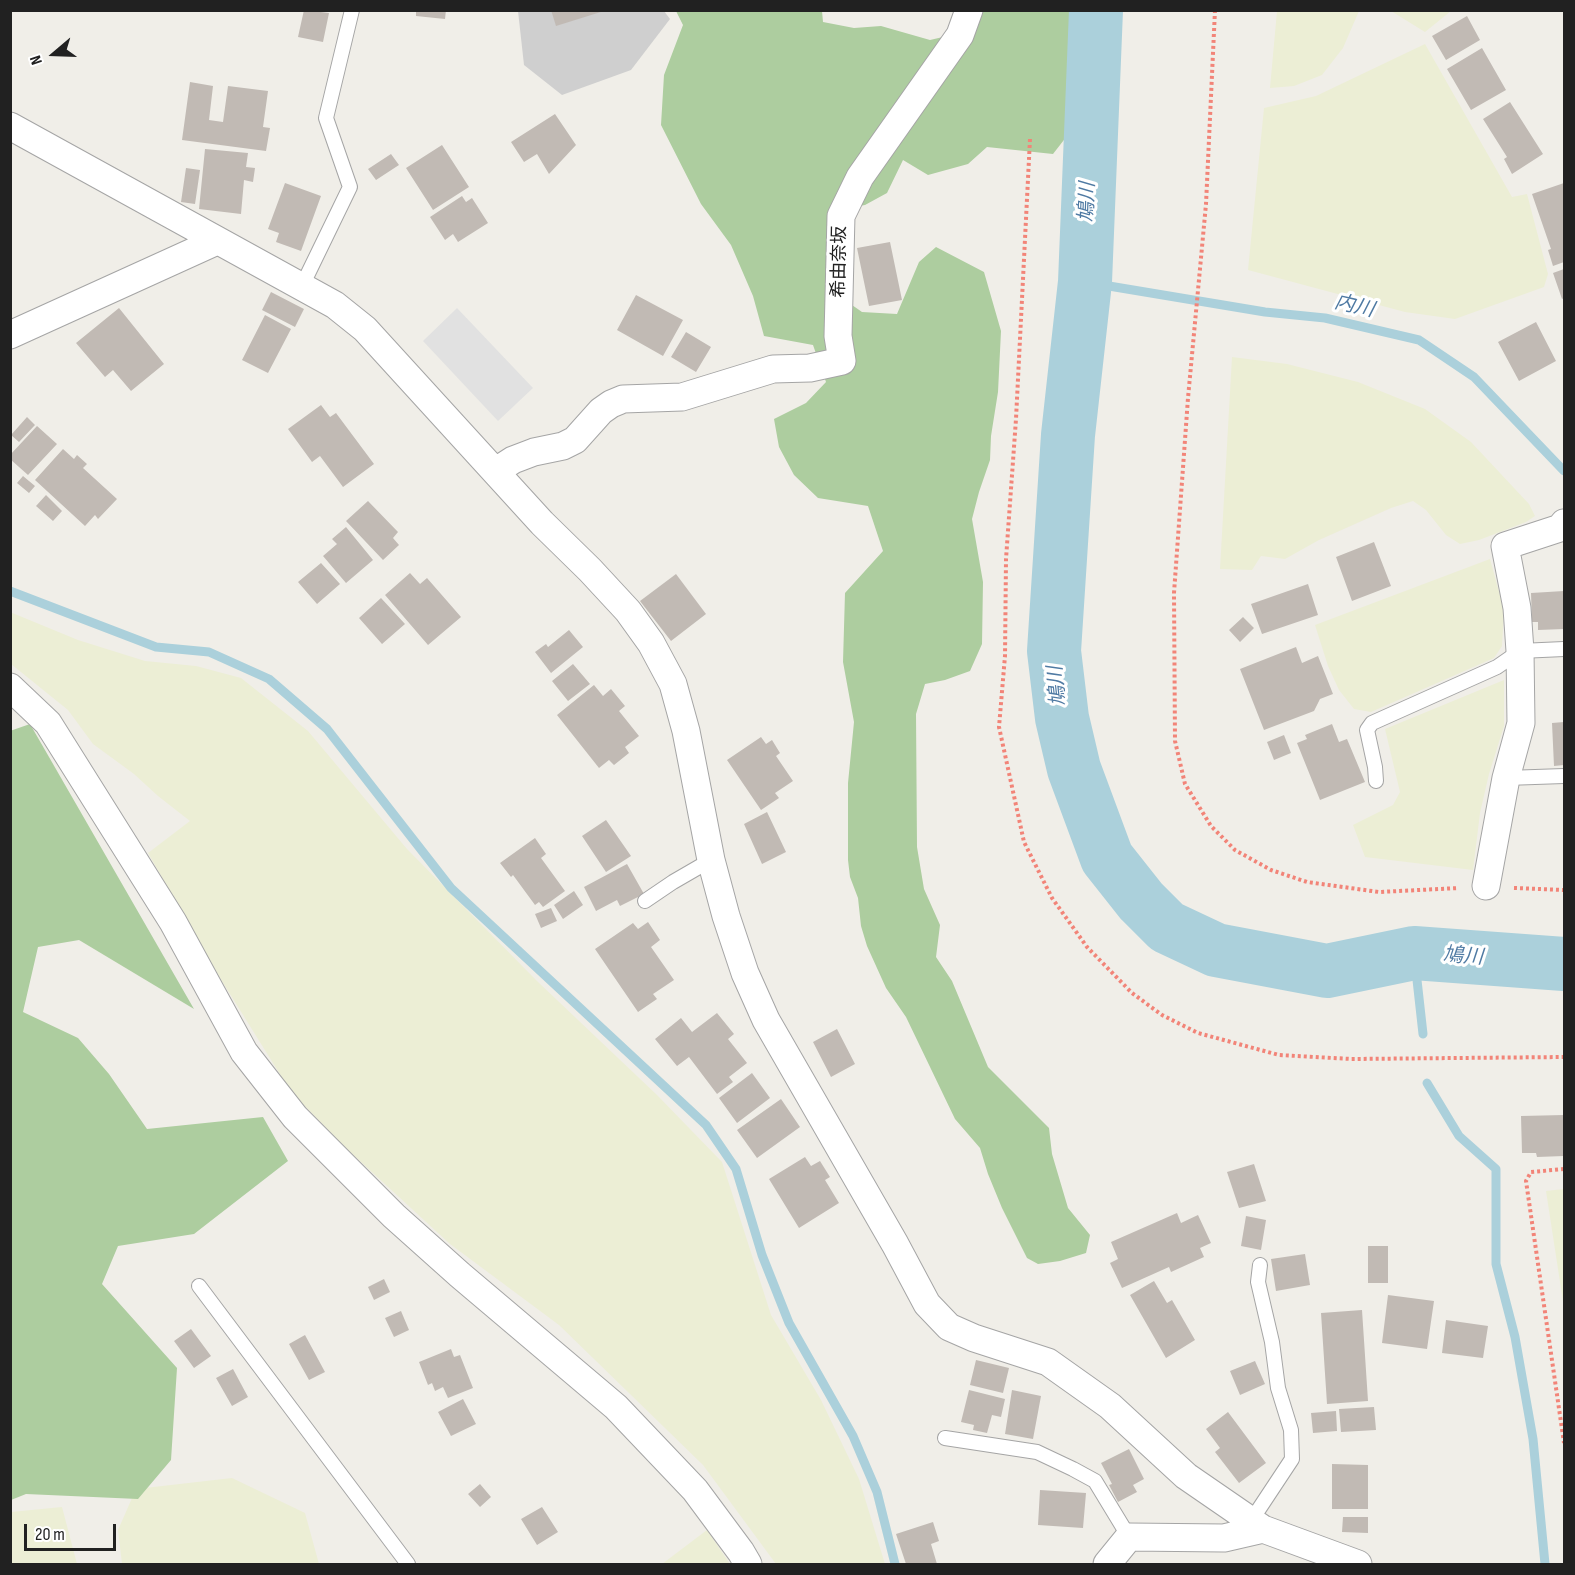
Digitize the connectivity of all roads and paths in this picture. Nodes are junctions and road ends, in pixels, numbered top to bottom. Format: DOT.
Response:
graph roads {
  1 [pos="352,10"];
  2 [pos="969,10"];
  3 [pos="1215,10"];
  4 [pos="10,126"];
  5 [pos="1030,139"];
  6 [pos="217,241"];
  7 [pos="300,288"];
  8 [pos="10,335"];
  9 [pos="496,471"];
  10 [pos="1564,523"];
  11 [pos="1564,648"];
  12 [pos="1520,651"];
  13 [pos="10,687"];
  14 [pos="1564,776"];
  15 [pos="1506,778"];
  16 [pos="1376,781"];
  17 [pos="711,860"];
  18 [pos="1486,886"];
  19 [pos="1564,890"];
  20 [pos="645,901"];
  21 [pos="1564,1057"];
  22 [pos="1564,1169"];
  23 [pos="1260,1265"];
  24 [pos="199,1286"];
  25 [pos="945,1438"];
  26 [pos="1564,1443"];
  27 [pos="1257,1525"];
  28 [pos="1129,1537"];
  29 [pos="408,1564"];
  30 [pos="748,1564"];
  31 [pos="1107,1564"];
  32 [pos="1358,1564"];
  1 -- 7 [label="lane"];
  2 -- 9 [label="street, 希由奈坂"];
  3 -- 18 [label="path"];
  4 -- 6 [label="street"];
  5 -- 21 [label="path"];
  6 -- 7 [label="street"];
  6 -- 8 [label="street"];
  7 -- 9 [label="street"];
  9 -- 17 [label="street"];
  10 -- 12 [label="street"];
  11 -- 12 [label="lane"];
  12 -- 15 [label="street"];
  12 -- 16 [label="lane"];
  13 -- 30 [label="street"];
  14 -- 15 [label="lane"];
  15 -- 18 [label="street"];
  17 -- 20 [label="lane"];
  17 -- 27 [label="street"];
  18 -- 19 [label="path"];
  22 -- 26 [label="path"];
  23 -- 27 [label="lane"];
  24 -- 29 [label="lane"];
  25 -- 28 [label="lane"];
  27 -- 28 [label="street"];
  27 -- 32 [label="street"];
  28 -- 31 [label="street"];
}
